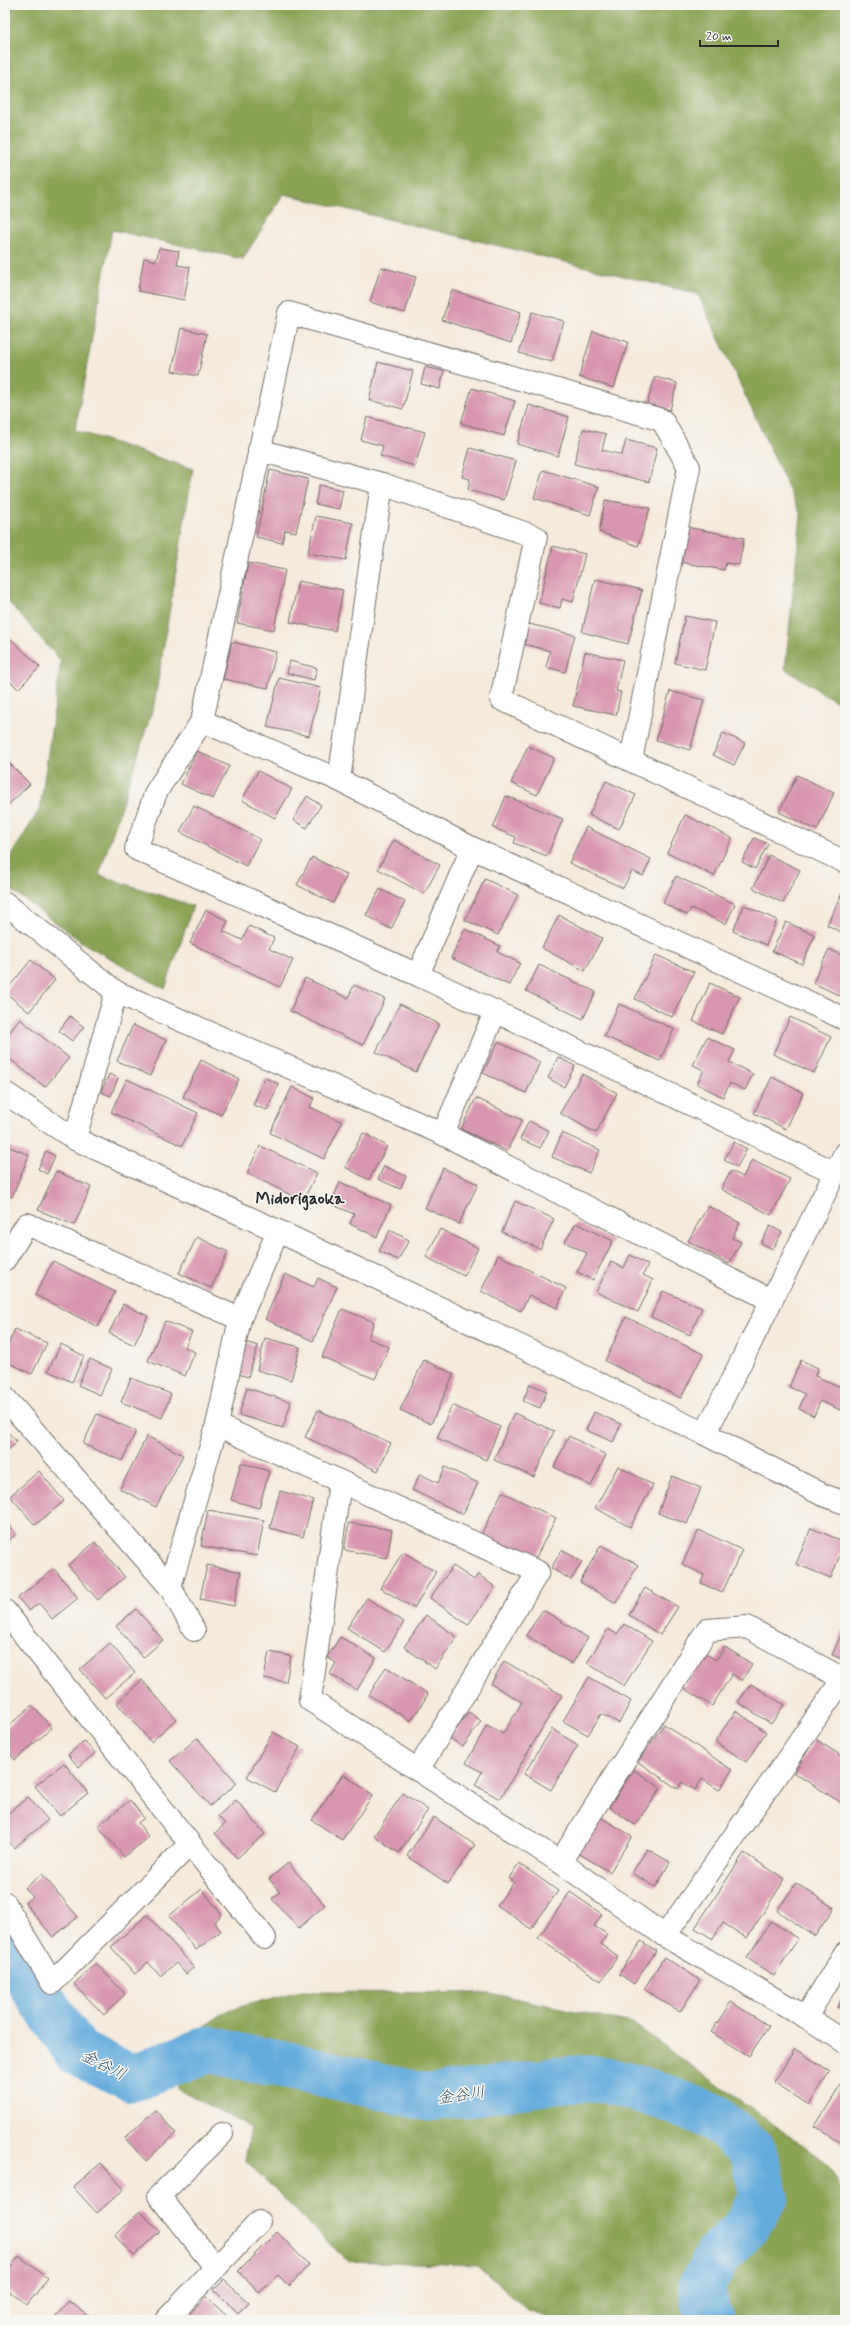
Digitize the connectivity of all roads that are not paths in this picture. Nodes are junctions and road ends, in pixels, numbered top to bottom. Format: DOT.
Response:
graph roads {
  1 [pos="259,450"];
  2 [pos="382,484"];
  3 [pos="202,721"];
  4 [pos="631,760"];
  5 [pos="338,780"];
  6 [pos="472,848"];
  7 [pos="845,862"];
  8 [pos="5,903"];
  9 [pos="418,975"];
  10 [pos="116,992"];
  11 [pos="495,1012"];
  12 [pos="845,1018"];
  13 [pos="5,1093"];
  14 [pos="443,1134"];
  15 [pos="75,1139"];
  16 [pos="845,1153"];
  17 [pos="836,1173"];
  18 [pos="278,1232"];
  19 [pos="5,1259"];
  20 [pos="771,1300"];
  21 [pos="240,1319"];
  22 [pos="5,1398"];
  23 [pos="217,1425"];
  24 [pos="705,1434"];
  25 [pos="340,1482"];
  26 [pos="845,1503"];
  27 [pos="170,1587"];
  28 [pos="5,1611"];
  29 [pos="194,1630"];
  30 [pos="844,1679"];
  31 [pos="418,1770"];
  32 [pos="189,1845"];
  33 [pos="560,1862"];
  34 [pos="5,1902"];
  35 [pos="665,1936"];
  36 [pos="265,1938"];
  37 [pos="845,1953"];
  38 [pos="806,2017"];
  39 [pos="845,2042"];
  40 [pos="222,2134"];
  41 [pos="260,2222"];
  42 [pos="216,2268"];
  43 [pos="166,2320"];
  1 -- 2 [label="street"];
  1 -- 3 [label="street"];
  1 -- 4 [label="street"];
  2 -- 4 [label="street"];
  2 -- 5 [label="street"];
  3 -- 5 [label="street"];
  3 -- 9 [label="street"];
  4 -- 7 [label="street"];
  5 -- 6 [label="street"];
  6 -- 9 [label="street"];
  6 -- 12 [label="street"];
  8 -- 10 [label="street"];
  9 -- 11 [label="street"];
  10 -- 14 [label="street"];
  10 -- 15 [label="street"];
  11 -- 14 [label="street"];
  11 -- 17 [label="street"];
  13 -- 15 [label="street"];
  14 -- 20 [label="street"];
  15 -- 18 [label="street"];
  16 -- 17 [label="street"];
  17 -- 20 [label="street"];
  18 -- 21 [label="street"];
  18 -- 24 [label="street"];
  19 -- 21 [label="street"];
  20 -- 24 [label="street"];
  21 -- 23 [label="street"];
  22 -- 27 [label="street"];
  23 -- 25 [label="street"];
  23 -- 27 [label="street"];
  24 -- 26 [label="street"];
  25 -- 31 [label="street"];
  25 -- 31 [label="street"];
  27 -- 29 [label="street"];
  28 -- 32 [label="street"];
  30 -- 33 [label="street"];
  30 -- 35 [label="street"];
  31 -- 33 [label="street"];
  32 -- 34 [label="street"];
  32 -- 36 [label="street"];
  33 -- 35 [label="street"];
  35 -- 38 [label="street"];
  37 -- 38 [label="street"];
  38 -- 39 [label="street"];
  40 -- 42 [label="street"];
  41 -- 42 [label="street"];
  42 -- 43 [label="street"];
}
